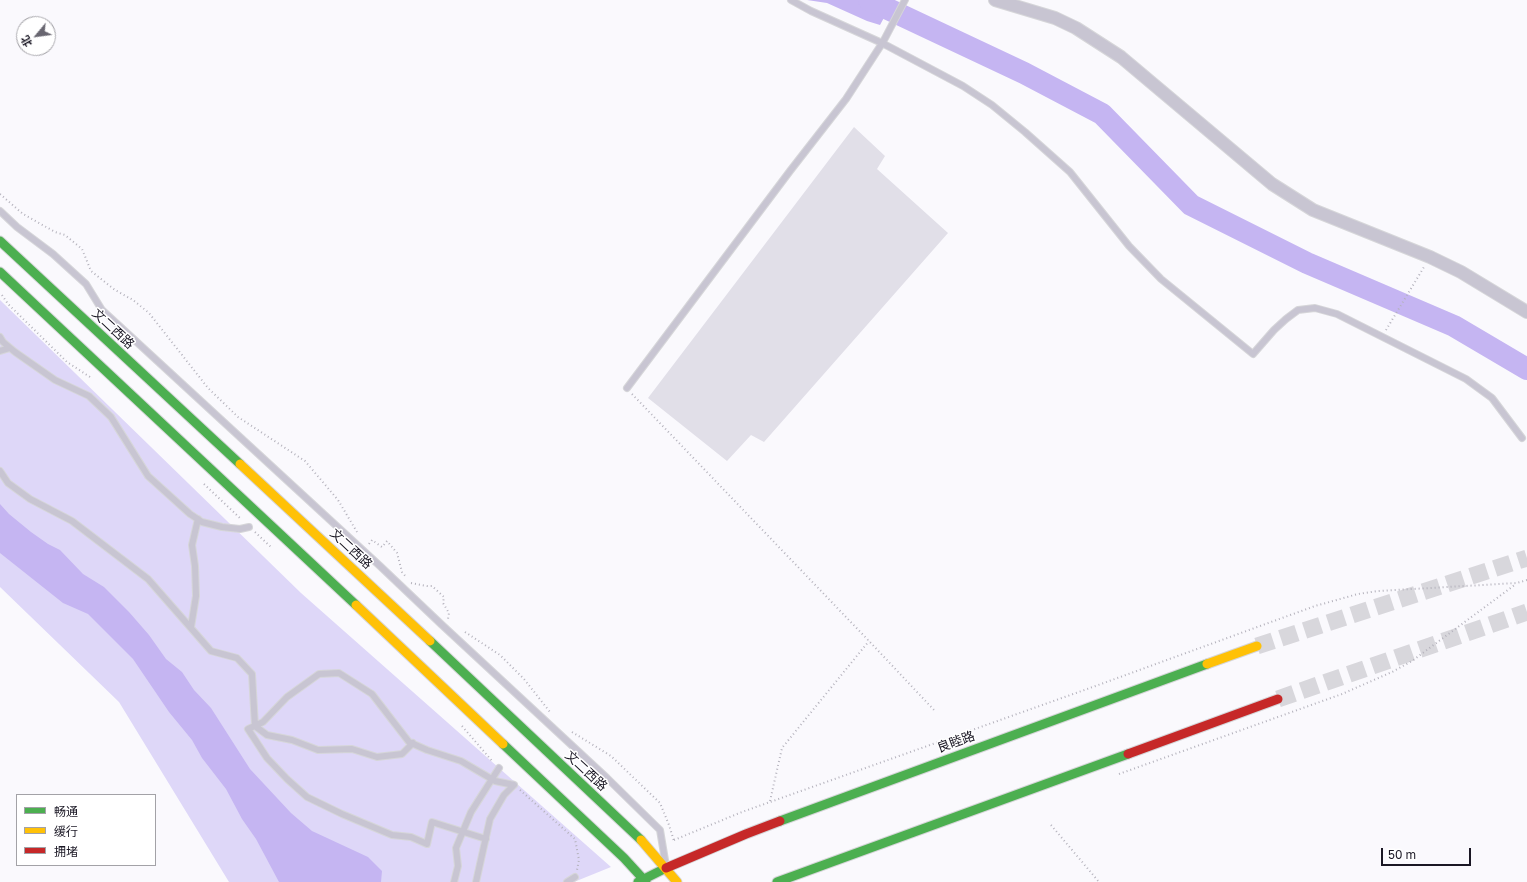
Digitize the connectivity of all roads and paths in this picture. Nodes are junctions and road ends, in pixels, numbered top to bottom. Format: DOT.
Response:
graph roads {
  1 [pos="791,0"];
  2 [pos="905,0"];
  3 [pos="995,0"];
  4 [pos="883,42"];
  5 [pos="0,194"];
  6 [pos="0,210"];
  7 [pos="0,241"];
  8 [pos="1430,257"];
  9 [pos="0,272"];
  10 [pos="0,292"];
  11 [pos="1527,312"];
  12 [pos="1382,336"];
  13 [pos="0,337"];
  14 [pos="10,348"];
  15 [pos="0,351"];
  16 [pos="94,380"];
  17 [pos="627,388"];
  18 [pos="1522,438"];
  19 [pos="0,471"];
  20 [pos="203,483"];
  21 [pos="198,519"];
  22 [pos="249,527"];
  23 [pos="360,536"];
  24 [pos="367,547"];
  25 [pos="274,549"];
  26 [pos="1527,580"];
  27 [pos="1517,583"];
  28 [pos="448,620"];
  29 [pos="191,627"];
  30 [pos="464,632"];
  31 [pos="869,641"];
  32 [pos="1257,646"];
  33 [pos="1278,699"];
  34 [pos="934,710"];
  35 [pos="554,717"];
  36 [pos="460,724"];
  37 [pos="255,726"];
  38 [pos="568,729"];
  39 [pos="413,743"];
  40 [pos="498,768"];
  41 [pos="491,779"];
  42 [pos="514,785"];
  43 [pos="770,801"];
  44 [pos="1051,825"];
  45 [pos="463,832"];
  46 [pos="486,839"];
  47 [pos="674,841"];
  48 [pos="666,868"];
  49 [pos="575,877"];
  50 [pos="643,881"];
  51 [pos="454,882"];
  52 [pos="476,882"];
  53 [pos="567,882"];
  54 [pos="677,882"];
  55 [pos="777,882"];
  56 [pos="1099,882"];
  1 -- 4 [label="lane"];
  2 -- 4 [label="lane"];
  3 -- 8 [label="street"];
  4 -- 12 [label="lane"];
  4 -- 17 [label="lane"];
  5 -- 23 [label="path"];
  6 -- 48 [label="lane"];
  7 -- 48 [label="main road, 文二西路"];
  8 -- 11 [label="street"];
  8 -- 12 [label="path"];
  9 -- 50 [label="main road"];
  10 -- 16 [label="path"];
  12 -- 18 [label="lane"];
  13 -- 14 [label="lane"];
  14 -- 15 [label="lane"];
  14 -- 21 [label="lane"];
  17 -- 31 [label="path"];
  19 -- 29 [label="lane"];
  20 -- 22 [label="path"];
  21 -- 22 [label="lane"];
  21 -- 29 [label="lane"];
  22 -- 25 [label="path"];
  24 -- 28 [label="path"];
  26 -- 27 [label="path"];
  29 -- 37 [label="lane"];
  30 -- 35 [label="path"];
  31 -- 34 [label="path"];
  31 -- 43 [label="path"];
  32 -- 48 [label="main road, 良睦路"];
  33 -- 55 [label="main road"];
  36 -- 40 [label="path"];
  37 -- 39 [label="lane"];
  37 -- 39 [label="lane"];
  37 -- 45 [label="lane"];
  38 -- 47 [label="path"];
  39 -- 41 [label="lane"];
  40 -- 41 [label="lane"];
  41 -- 42 [label="lane"];
  41 -- 45 [label="lane"];
  42 -- 46 [label="lane"];
  42 -- 49 [label="path"];
  44 -- 56 [label="path"];
  45 -- 46 [label="lane"];
  45 -- 51 [label="lane"];
  46 -- 52 [label="lane"];
  48 -- 50 [label="main road, 良睦路"];
  48 -- 54 [label="main road, 文二西路"];
  49 -- 53 [label="lane"];
}
